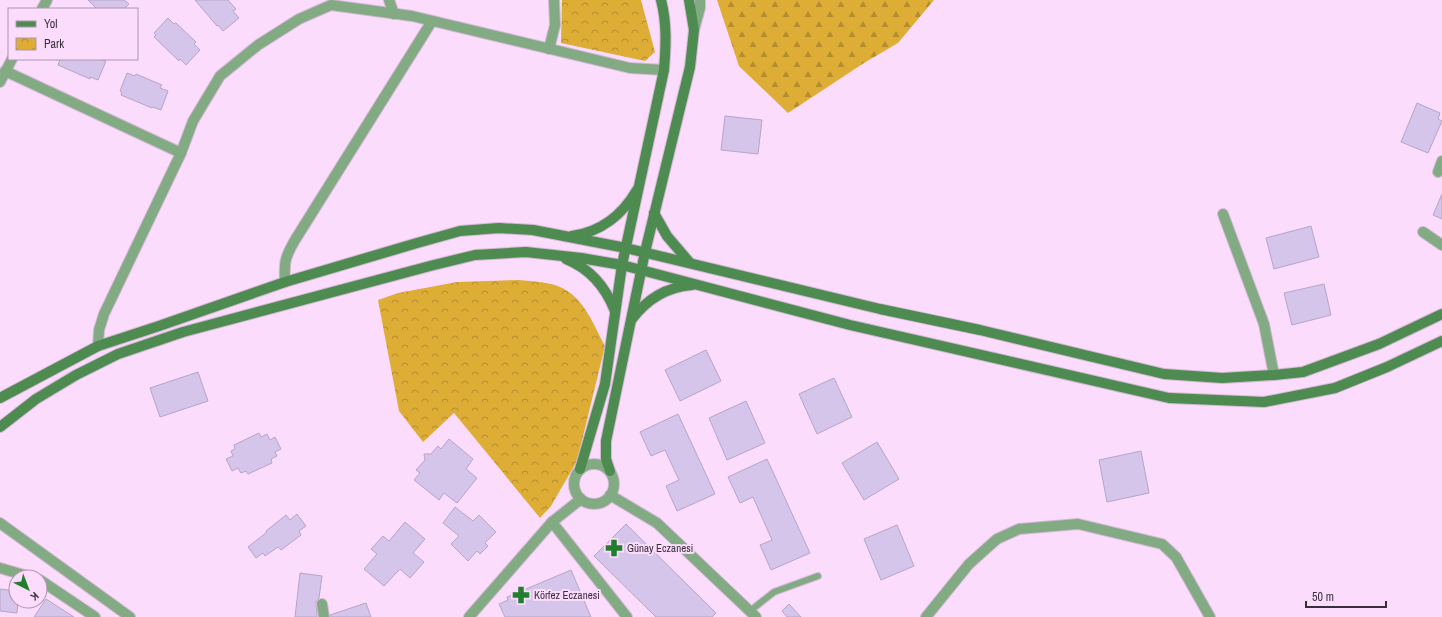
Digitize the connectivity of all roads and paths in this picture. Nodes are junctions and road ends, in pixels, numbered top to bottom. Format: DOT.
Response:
graph roads {
  1 [pos="389,0"];
  2 [pos="554,0"];
  3 [pos="661,0"];
  4 [pos="689,0"];
  5 [pos="700,0"];
  6 [pos="394,14"];
  7 [pos="432,21"];
  8 [pos="694,30"];
  9 [pos="548,48"];
  10 [pos="12,60"];
  11 [pos="664,70"];
  12 [pos="6,71"];
  13 [pos="0,82"];
  14 [pos="181,153"];
  15 [pos="1442,161"];
  16 [pos="1438,172"];
  17 [pos="642,179"];
  18 [pos="654,214"];
  19 [pos="1223,214"];
  20 [pos="1423,232"];
  21 [pos="566,237"];
  22 [pos="1442,245"];
  23 [pos="626,248"];
  24 [pos="645,252"];
  25 [pos="553,255"];
  26 [pos="690,263"];
  27 [pos="622,265"];
  28 [pos="641,270"];
  29 [pos="285,282"];
  30 [pos="697,284"];
  31 [pos="615,312"];
  32 [pos="1442,314"];
  33 [pos="630,320"];
  34 [pos="1442,341"];
  35 [pos="98,346"];
  36 [pos="1274,375"];
  37 [pos="0,398"];
  38 [pos="0,427"];
  39 [pos="580,469"];
  40 [pos="610,471"];
  41 [pos="610,495"];
  42 [pos="581,499"];
  43 [pos="552,522"];
  44 [pos="0,523"];
  45 [pos="818,576"];
  46 [pos="48,585"];
  47 [pos="322,604"];
  48 [pos="753,614"];
  49 [pos="96,617"];
  50 [pos="130,617"];
  51 [pos="324,617"];
  52 [pos="469,617"];
  53 [pos="627,617"];
  54 [pos="926,617"];
  55 [pos="1210,617"];
  1 -- 6 [label="street"];
  2 -- 9 [label="street"];
  3 -- 11 [label="street"];
  4 -- 8 [label="street"];
  5 -- 8 [label="street"];
  6 -- 7 [label="street"];
  6 -- 14 [label="street"];
  7 -- 9 [label="street"];
  7 -- 29 [label="street"];
  8 -- 18 [label="street"];
  9 -- 11 [label="street"];
  10 -- 12 [label="street"];
  11 -- 17 [label="street"];
  12 -- 13 [label="street"];
  12 -- 14 [label="street"];
  14 -- 35 [label="street"];
  15 -- 16 [label="street"];
  17 -- 21 [label="street"];
  17 -- 23 [label="street"];
  18 -- 24 [label="street"];
  18 -- 26 [label="street"];
  19 -- 36 [label="street"];
  20 -- 22 [label="street"];
  21 -- 23 [label="street"];
  21 -- 29 [label="street"];
  23 -- 24 [label="street"];
  23 -- 27 [label="street"];
  24 -- 26 [label="street"];
  24 -- 28 [label="street"];
  25 -- 27 [label="street"];
  25 -- 31 [label="street"];
  25 -- 38 [label="street"];
  26 -- 36 [label="street"];
  27 -- 28 [label="street"];
  27 -- 31 [label="street"];
  28 -- 30 [label="street"];
  28 -- 33 [label="street"];
  29 -- 35 [label="street"];
  30 -- 33 [label="street"];
  30 -- 34 [label="street"];
  31 -- 39 [label="street"];
  32 -- 36 [label="street"];
  33 -- 40 [label="street"];
  35 -- 37 [label="street"];
  39 -- 40 [label="street"];
  39 -- 42 [label="street"];
  40 -- 41 [label="street"];
  41 -- 42 [label="street"];
  41 -- 48 [label="street"];
  42 -- 43 [label="street"];
  43 -- 52 [label="street"];
  43 -- 53 [label="street"];
  44 -- 50 [label="street"];
  45 -- 48 [label="lane"];
  46 -- 49 [label="street"];
  47 -- 51 [label="street"];
  54 -- 55 [label="street"];
}
